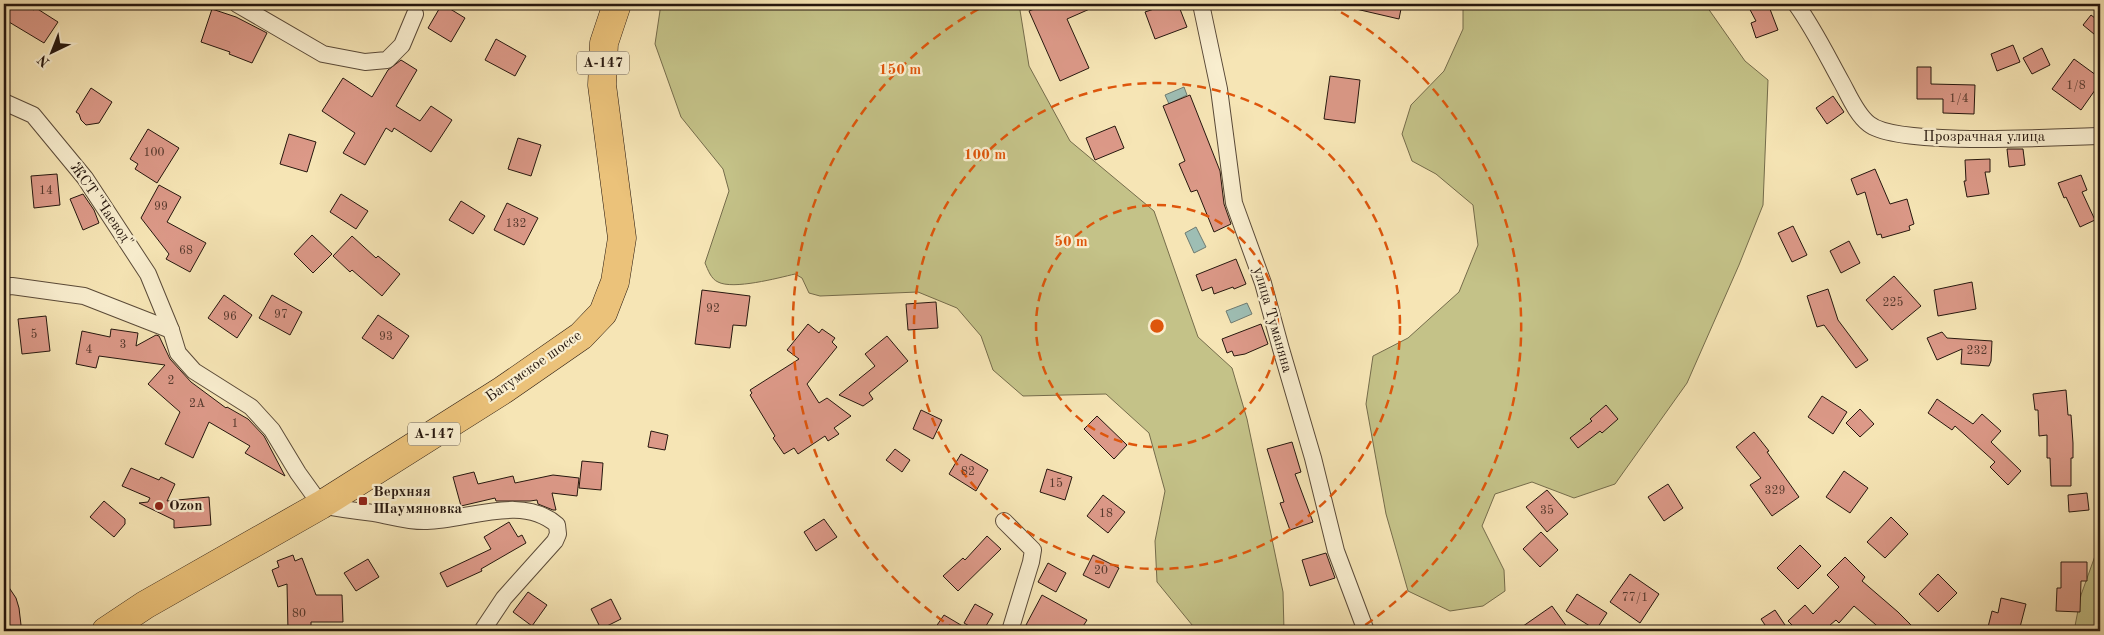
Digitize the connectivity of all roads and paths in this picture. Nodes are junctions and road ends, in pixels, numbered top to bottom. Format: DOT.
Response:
graph roads {
  1 [pos="237,4"];
  2 [pos="617,4"];
  3 [pos="1201,4"];
  4 [pos="1796,4"];
  5 [pos="415,14"];
  6 [pos="4,102"];
  7 [pos="2100,136"];
  8 [pos="4,287"];
  9 [pos="171,330"];
  10 [pos="320,505"];
  11 [pos="1004,522"];
  12 [pos="106,631"];
  13 [pos="482,631"];
  14 [pos="1010,631"];
  15 [pos="1366,631"];
  1 -- 5 [label="street"];
  2 -- 10 [label="highway, Батумское шоссе / А-147"];
  3 -- 15 [label="street, улица Туманяна"];
  4 -- 7 [label="street, Прозрачная улица"];
  6 -- 9 [label="street, ЖСТ \"Чаевод\""];
  8 -- 9 [label="street"];
  9 -- 10 [label="street"];
  10 -- 12 [label="highway, Батумское шоссе / А-147"];
  10 -- 13 [label="street"];
  11 -- 14 [label="street"];
}
